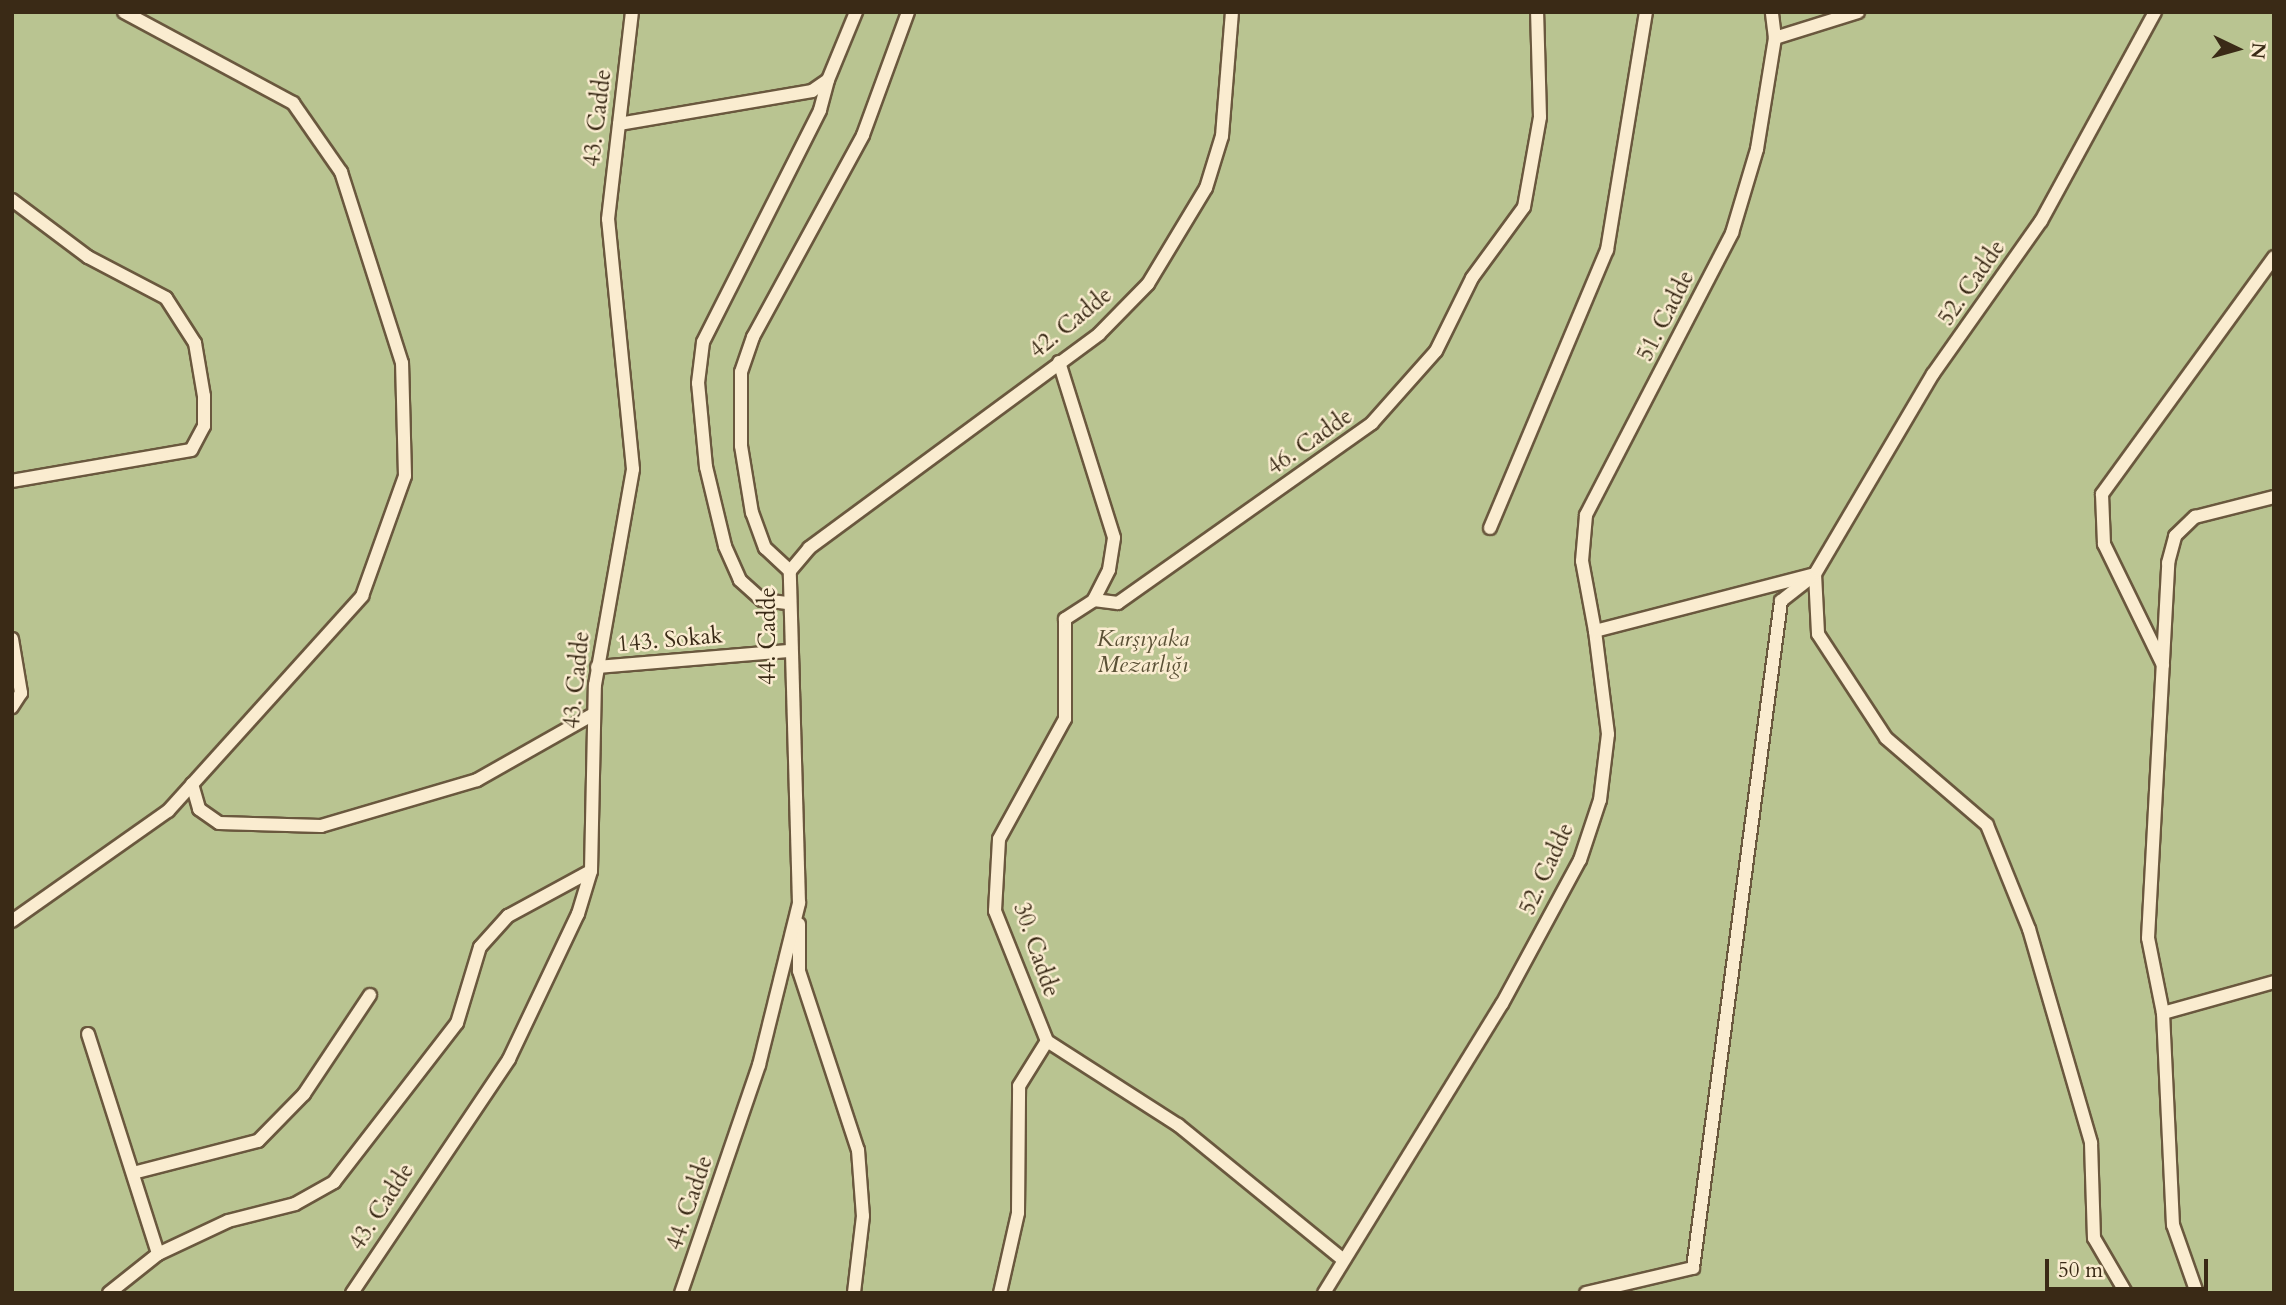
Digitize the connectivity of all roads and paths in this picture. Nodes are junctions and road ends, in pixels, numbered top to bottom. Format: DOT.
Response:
graph roads {
  1 [pos="124,12"];
  2 [pos="632,12"];
  3 [pos="856,12"];
  4 [pos="908,12"];
  5 [pos="1232,12"];
  6 [pos="1537,12"];
  7 [pos="1646,12"];
  8 [pos="1772,12"];
  9 [pos="1858,12"];
  10 [pos="2155,12"];
  11 [pos="1775,38"];
  12 [pos="828,80"];
  13 [pos="619,124"];
  14 [pos="12,200"];
  15 [pos="2274,257"];
  16 [pos="1059,362"];
  17 [pos="12,481"];
  18 [pos="2274,497"];
  19 [pos="1490,528"];
  20 [pos="790,571"];
  21 [pos="1815,574"];
  22 [pos="1094,600"];
  23 [pos="787,603"];
  24 [pos="1595,631"];
  25 [pos="12,639"];
  26 [pos="788,651"];
  27 [pos="597,667"];
  28 [pos="2165,668"];
  29 [pos="12,707"];
  30 [pos="592,715"];
  31 [pos="192,784"];
  32 [pos="591,871"];
  33 [pos="799,903"];
  34 [pos="12,921"];
  35 [pos="2274,982"];
  36 [pos="370,995"];
  37 [pos="2163,1013"];
  38 [pos="88,1034"];
  39 [pos="1047,1041"];
  40 [pos="132,1173"];
  41 [pos="158,1254"];
  42 [pos="1341,1258"];
  43 [pos="1325,1292"];
  44 [pos="109,1293"];
  45 [pos="352,1293"];
  46 [pos="681,1293"];
  47 [pos="854,1293"];
  48 [pos="1000,1293"];
  49 [pos="1586,1293"];
  50 [pos="2126,1293"];
  51 [pos="2197,1293"];
  1 -- 31 [label="lane"];
  2 -- 13 [label="lane, 43. Cadde"];
  3 -- 12 [label="lane"];
  4 -- 20 [label="lane, 44. Cadde"];
  5 -- 16 [label="lane, 42. Cadde"];
  6 -- 22 [label="lane, 46. Cadde"];
  7 -- 19 [label="lane"];
  8 -- 11 [label="lane, 51. Cadde"];
  9 -- 11 [label="lane"];
  10 -- 21 [label="lane, 52. Cadde"];
  11 -- 24 [label="lane, 51. Cadde"];
  12 -- 13 [label="lane"];
  12 -- 23 [label="lane"];
  13 -- 27 [label="lane, 43. Cadde"];
  14 -- 17 [label="lane"];
  15 -- 28 [label="lane"];
  16 -- 20 [label="lane, 42. Cadde"];
  16 -- 22 [label="lane"];
  18 -- 28 [label="lane"];
  20 -- 23 [label="lane, 44. Cadde"];
  21 -- 24 [label="lane"];
  21 -- 49 [label="lane, 52. Cadde"];
  21 -- 50 [label="lane"];
  22 -- 39 [label="lane, 30. Cadde"];
  23 -- 26 [label="lane, 44. Cadde"];
  24 -- 42 [label="lane, 52. Cadde"];
  25 -- 29 [label="lane"];
  26 -- 27 [label="lane, 143. Sokak"];
  26 -- 33 [label="lane, 44. Cadde"];
  27 -- 30 [label="lane, 43. Cadde"];
  28 -- 37 [label="lane"];
  30 -- 31 [label="lane"];
  30 -- 32 [label="lane, 43. Cadde"];
  31 -- 34 [label="lane"];
  32 -- 41 [label="lane"];
  32 -- 45 [label="lane, 43. Cadde"];
  33 -- 46 [label="lane, 44. Cadde"];
  33 -- 47 [label="lane"];
  35 -- 37 [label="lane"];
  36 -- 40 [label="lane"];
  37 -- 51 [label="lane"];
  38 -- 40 [label="lane"];
  39 -- 42 [label="lane"];
  39 -- 48 [label="lane"];
  40 -- 41 [label="lane"];
  41 -- 44 [label="lane"];
  42 -- 43 [label="lane, 52. Cadde"];
}
